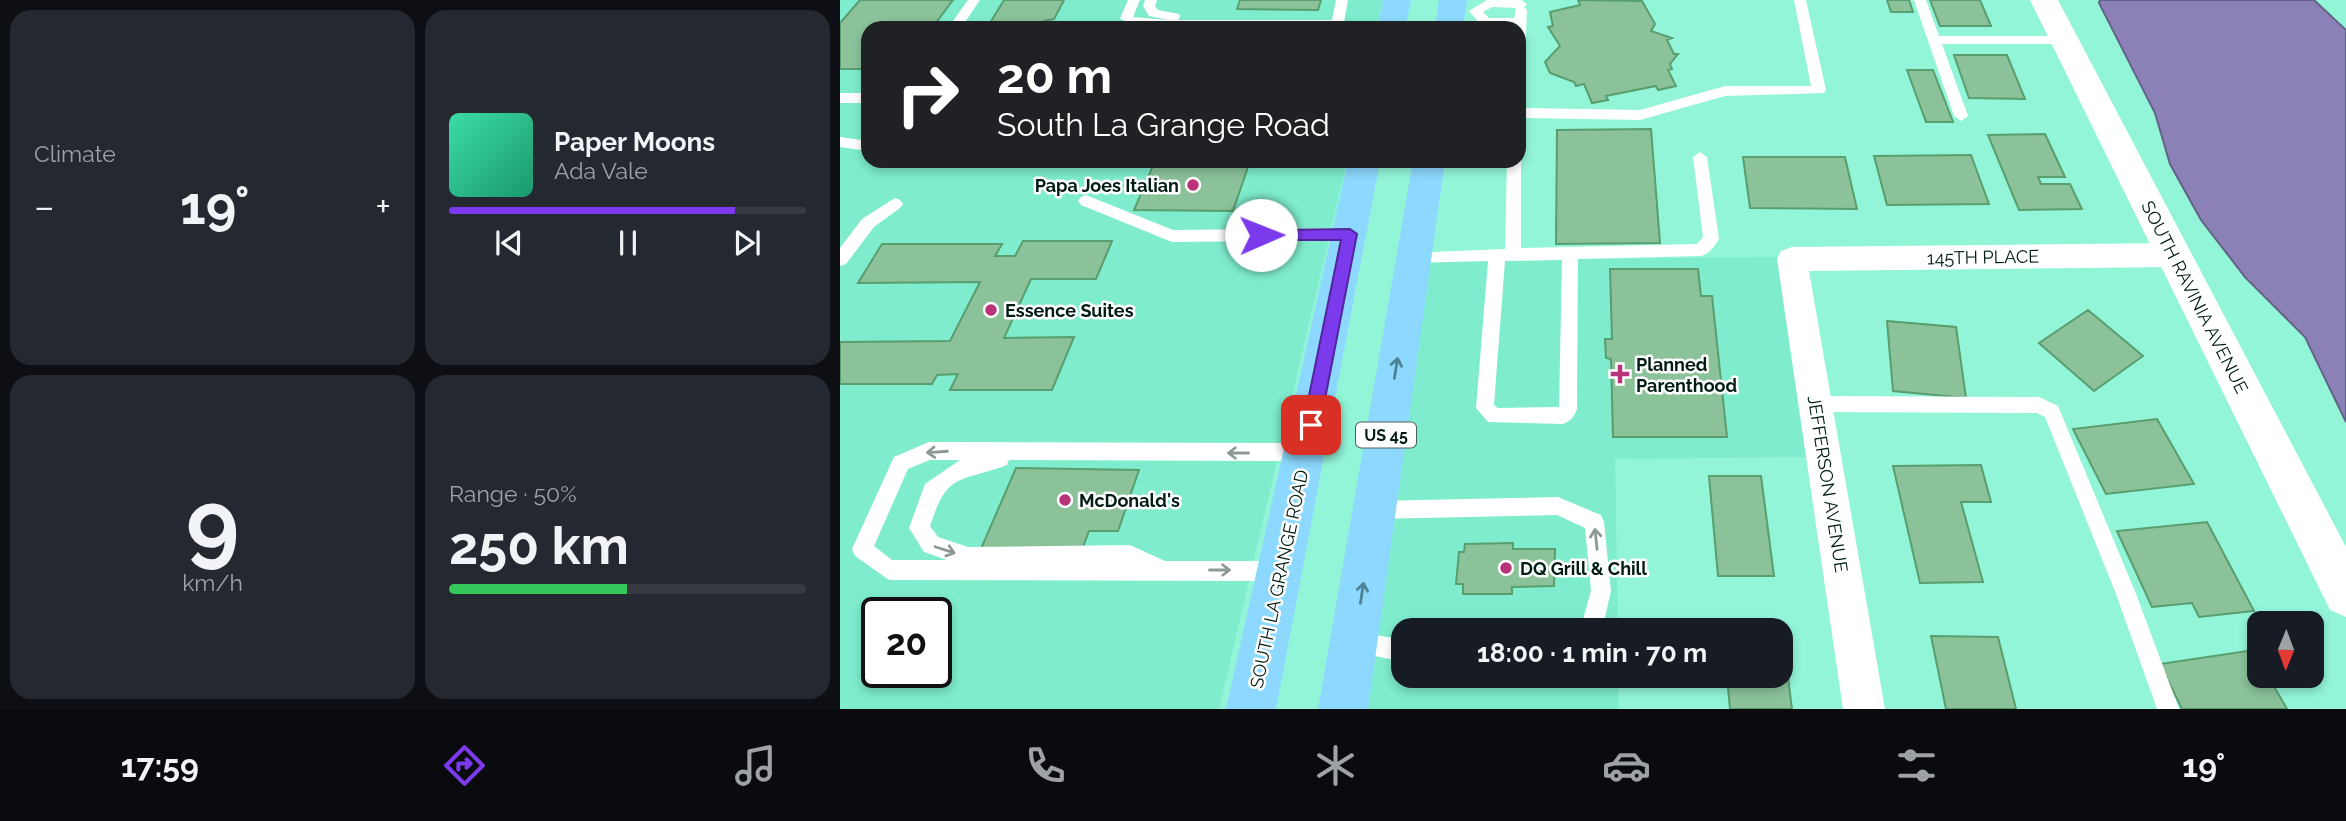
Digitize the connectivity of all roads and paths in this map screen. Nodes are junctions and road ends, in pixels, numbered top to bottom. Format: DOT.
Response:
graph roads {
  1 [pos="974,0"];
  2 [pos="1134,0"];
  3 [pos="1151,0"];
  4 [pos="1342,0"];
  5 [pos="1397,0"];
  6 [pos="1800,0"];
  7 [pos="1920,0"];
  8 [pos="2044,0"];
  9 [pos="1521,2"];
  10 [pos="1457,13"];
  11 [pos="959,21"];
  12 [pos="1134,21"];
  13 [pos="1291,21"];
  14 [pos="1338,21"];
  15 [pos="1392,21"];
  16 [pos="1483,21"];
  17 [pos="1521,21"];
  18 [pos="1934,40"];
  19 [pos="2065,40"];
  20 [pos="840,98"];
  21 [pos="861,98"];
  22 [pos="1526,113"];
  23 [pos="1961,116"];
  24 [pos="840,142"];
  25 [pos="861,145"];
  26 [pos="1700,157"];
  27 [pos="1363,168"];
  28 [pos="1428,168"];
  29 [pos="1513,168"];
  30 [pos="1086,201"];
  31 [pos="895,204"];
  32 [pos="1350,234"];
  33 [pos="1570,254"];
  34 [pos="2174,255"];
  35 [pos="1505,256"];
  36 [pos="1414,257"];
  37 [pos="1792,259"];
  38 [pos="840,260"];
  39 [pos="1815,404"];
  40 [pos="1038,452"];
  41 [pos="1306,452"];
  42 [pos="1374,510"];
  43 [pos="1171,570"];
  44 [pos="1282,572"];
  45 [pos="2346,594"];
  46 [pos="1594,618"];
  47 [pos="1354,642"];
  48 [pos="1391,649"];
  49 [pos="1251,709"];
  50 [pos="1343,709"];
  51 [pos="1864,709"];
  52 [pos="2168,709"];
  1 -- 11 [label="lane"];
  2 -- 12 [label="lane"];
  3 -- 13 [label="lane"];
  4 -- 14 [label="lane"];
  5 -- 15 [label="highway"];
  6 -- 22 [label="lane"];
  7 -- 18 [label="lane"];
  8 -- 19 [label="street, SOUTH RAVINIA AVENUE"];
  9 -- 10 [label="lane"];
  9 -- 17 [label="lane"];
  10 -- 16 [label="lane"];
  18 -- 19 [label="lane"];
  18 -- 23 [label="lane"];
  19 -- 34 [label="street, SOUTH RAVINIA AVENUE"];
  20 -- 21 [label="lane"];
  24 -- 25 [label="lane"];
  26 -- 33 [label="lane"];
  27 -- 32 [label="highway, SOUTH LA GRANGE ROAD"];
  28 -- 36 [label="highway, US 45"];
  29 -- 35 [label="lane"];
  30 -- 32 [label="lane"];
  31 -- 38 [label="lane"];
  32 -- 41 [label="highway, SOUTH LA GRANGE ROAD"];
  33 -- 35 [label="lane"];
  33 -- 35 [label="lane"];
  34 -- 37 [label="street, 145TH PLACE"];
  34 -- 45 [label="street, SOUTH RAVINIA AVENUE"];
  35 -- 36 [label="lane"];
  42 -- 36 [label="highway, US 45, one-way"];
  37 -- 39 [label="street, JEFFERSON AVENUE"];
  39 -- 51 [label="street, JEFFERSON AVENUE"];
  39 -- 52 [label="lane"];
  41 -- 40 [label="lane, one-way"];
  40 -- 43 [label="lane, one-way"];
  40 -- 43 [label="lane, one-way"];
  41 -- 44 [label="highway, SOUTH LA GRANGE ROAD"];
  46 -- 42 [label="lane, one-way"];
  47 -- 42 [label="highway, US 45, one-way"];
  43 -- 44 [label="lane, one-way"];
  44 -- 49 [label="highway, SOUTH LA GRANGE ROAD"];
  47 -- 48 [label="lane"];
  47 -- 50 [label="highway, US 45"];
}
